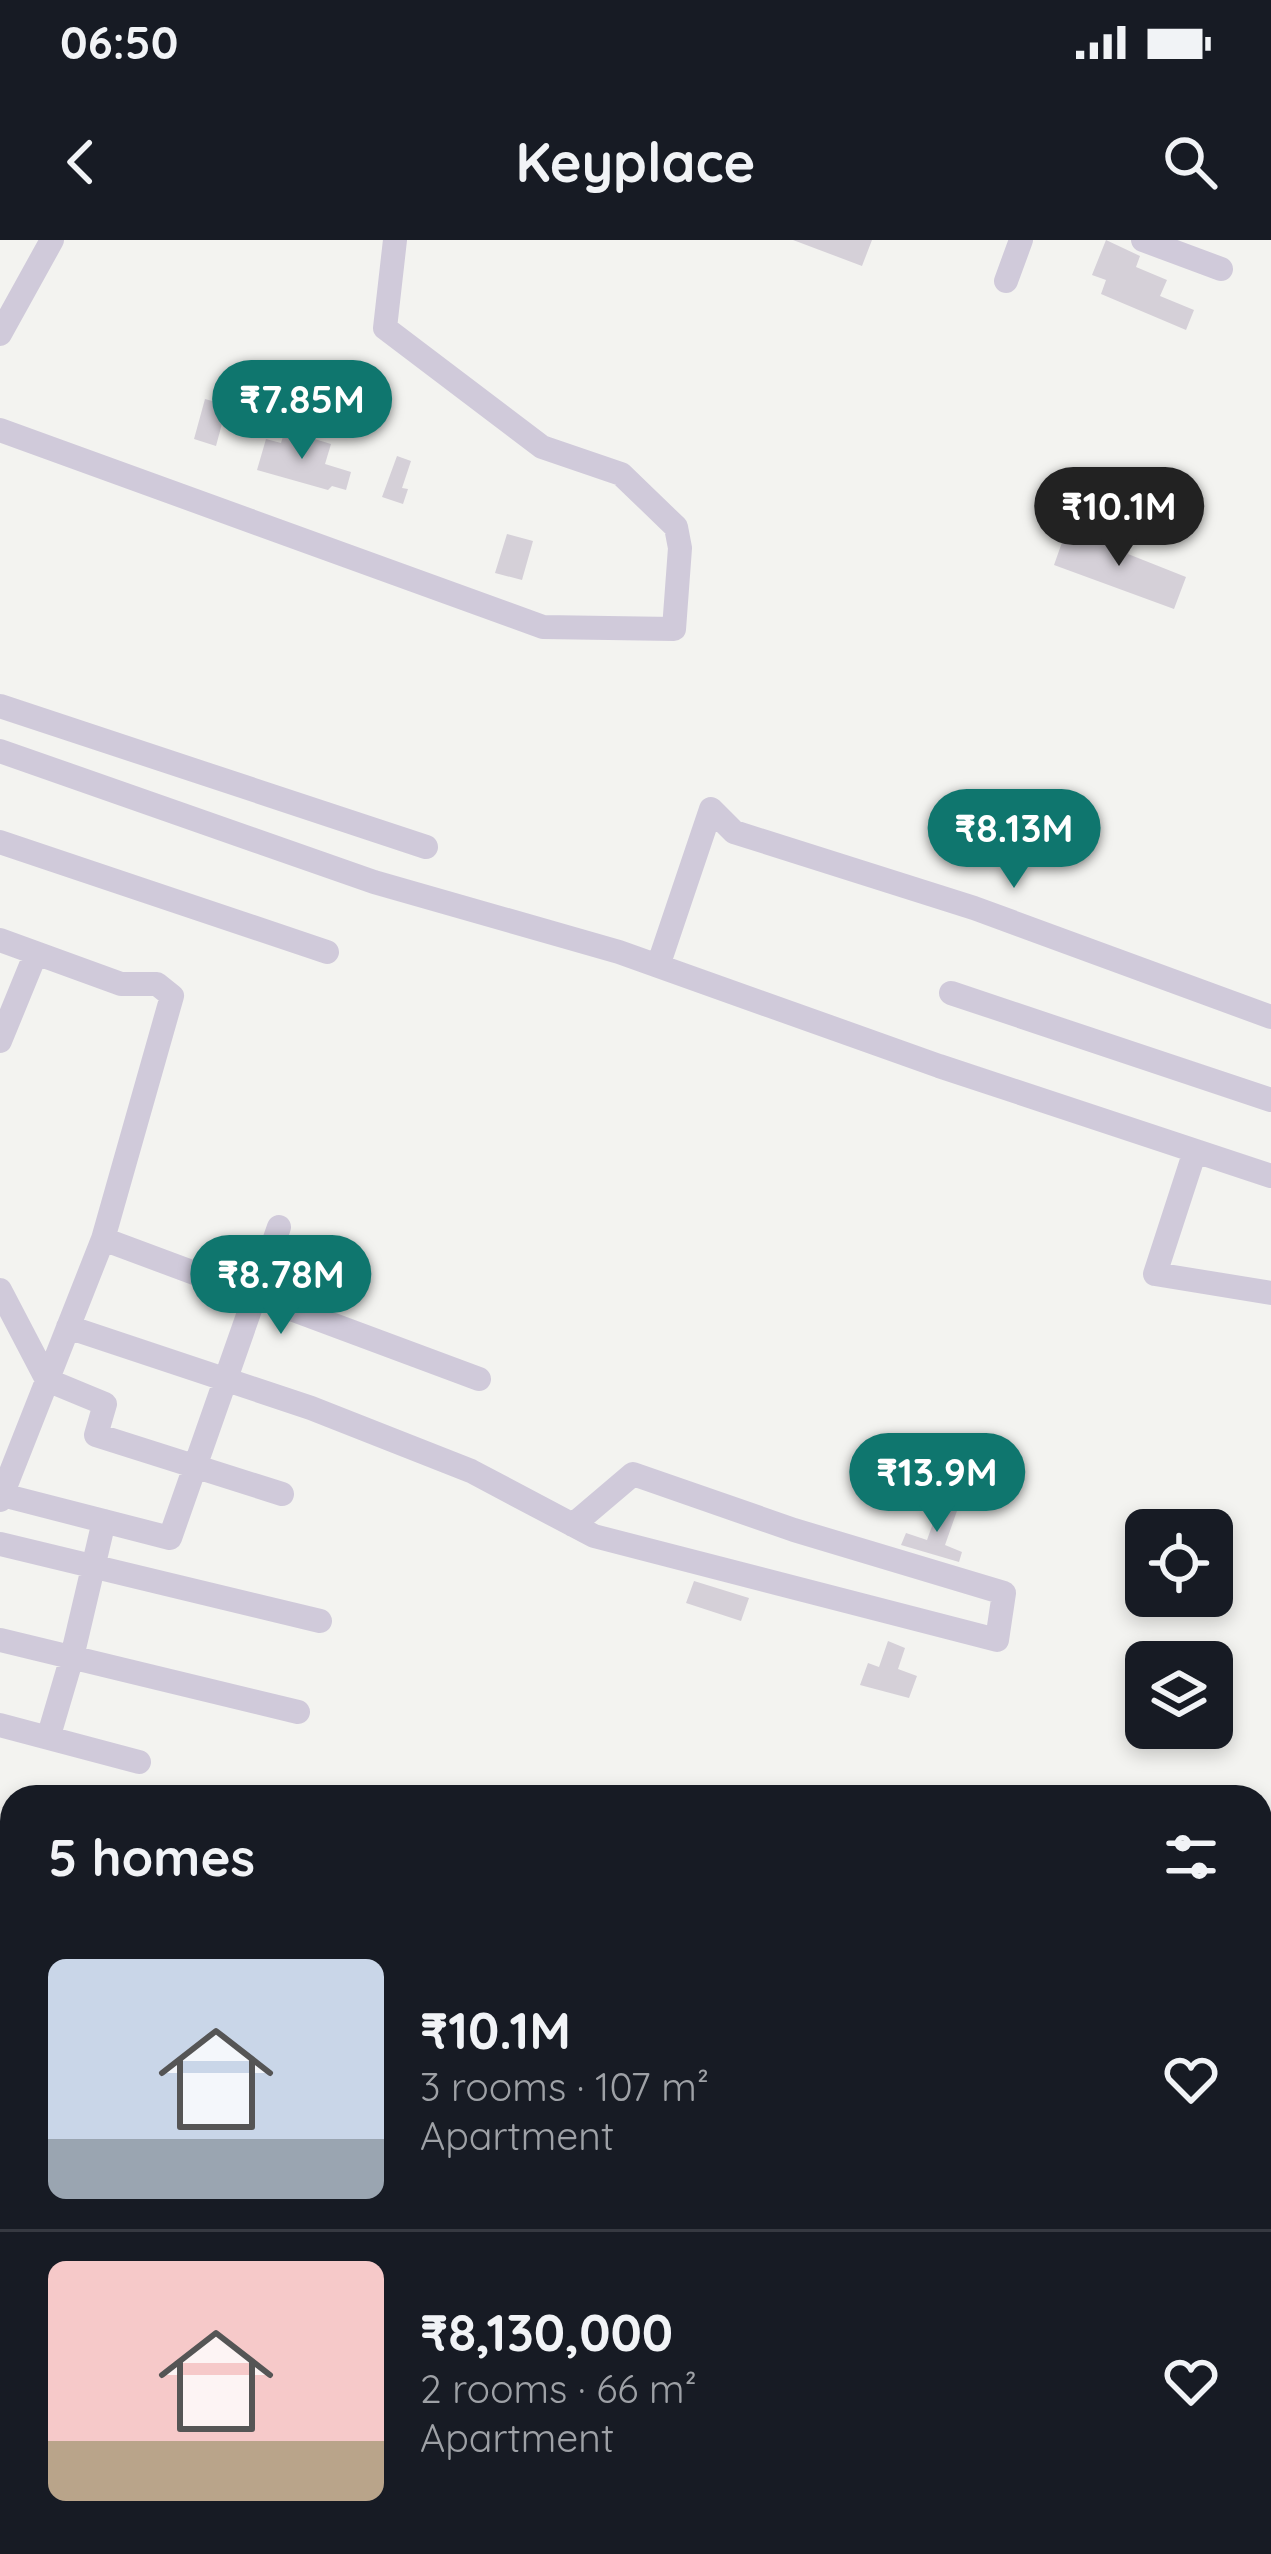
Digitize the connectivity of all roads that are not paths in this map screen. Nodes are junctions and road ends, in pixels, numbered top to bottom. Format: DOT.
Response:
graph roads {
  1 [pos="52,240"];
  2 [pos="395,240"];
  3 [pos="1021,240"];
  4 [pos="1143,240"];
  5 [pos="1221,269"];
  6 [pos="1006,281"];
  7 [pos="0,334"];
  8 [pos="0,430"];
  9 [pos="0,706"];
  10 [pos="0,751"];
  11 [pos="0,842"];
  12 [pos="426,847"];
  13 [pos="0,940"];
  14 [pos="327,952"];
  15 [pos="36,953"];
  16 [pos="658,966"];
  17 [pos="951,993"];
  18 [pos="1271,1017"];
  19 [pos="0,1041"];
  20 [pos="1271,1100"];
  21 [pos="1195,1151"];
  22 [pos="1271,1176"];
  23 [pos="279,1227"];
  24 [pos="103,1239"];
  25 [pos="0,1290"];
  26 [pos="1271,1293"];
  27 [pos="255,1296"];
  28 [pos="68,1327"];
  29 [pos="225,1379"];
  30 [pos="479,1379"];
  31 [pos="47,1381"];
  32 [pos="194,1466"];
  33 [pos="282,1494"];
  34 [pos="1,1497"];
  35 [pos="104,1521"];
  36 [pos="573,1525"];
  37 [pos="0,1544"];
  38 [pos="94,1567"];
  39 [pos="320,1621"];
  40 [pos="0,1640"];
  41 [pos="72,1657"];
  42 [pos="298,1712"];
  43 [pos="0,1725"];
  44 [pos="49,1735"];
  45 [pos="139,1762"];
  1 -- 7 [label="street"];
  2 -- 8 [label="street"];
  3 -- 6 [label="street"];
  4 -- 5 [label="street"];
  9 -- 12 [label="street"];
  10 -- 16 [label="street"];
  11 -- 14 [label="street"];
  13 -- 15 [label="street"];
  15 -- 19 [label="street"];
  15 -- 24 [label="street"];
  16 -- 18 [label="street"];
  16 -- 21 [label="street"];
  17 -- 20 [label="street"];
  21 -- 22 [label="street"];
  21 -- 26 [label="street"];
  23 -- 27 [label="street"];
  24 -- 27 [label="street"];
  24 -- 28 [label="street"];
  25 -- 31 [label="street"];
  27 -- 29 [label="street"];
  27 -- 30 [label="street"];
  28 -- 29 [label="street"];
  28 -- 31 [label="street"];
  29 -- 32 [label="street"];
  29 -- 36 [label="street"];
  31 -- 32 [label="street"];
  31 -- 34 [label="street"];
  32 -- 33 [label="street"];
  32 -- 35 [label="street"];
  34 -- 35 [label="street"];
  35 -- 38 [label="street"];
  36 -- 36 [label="street"];
  37 -- 38 [label="street"];
  38 -- 39 [label="street"];
  38 -- 41 [label="street"];
  40 -- 41 [label="street"];
  41 -- 42 [label="street"];
  41 -- 44 [label="street"];
  43 -- 44 [label="street"];
  44 -- 45 [label="street"];
}
